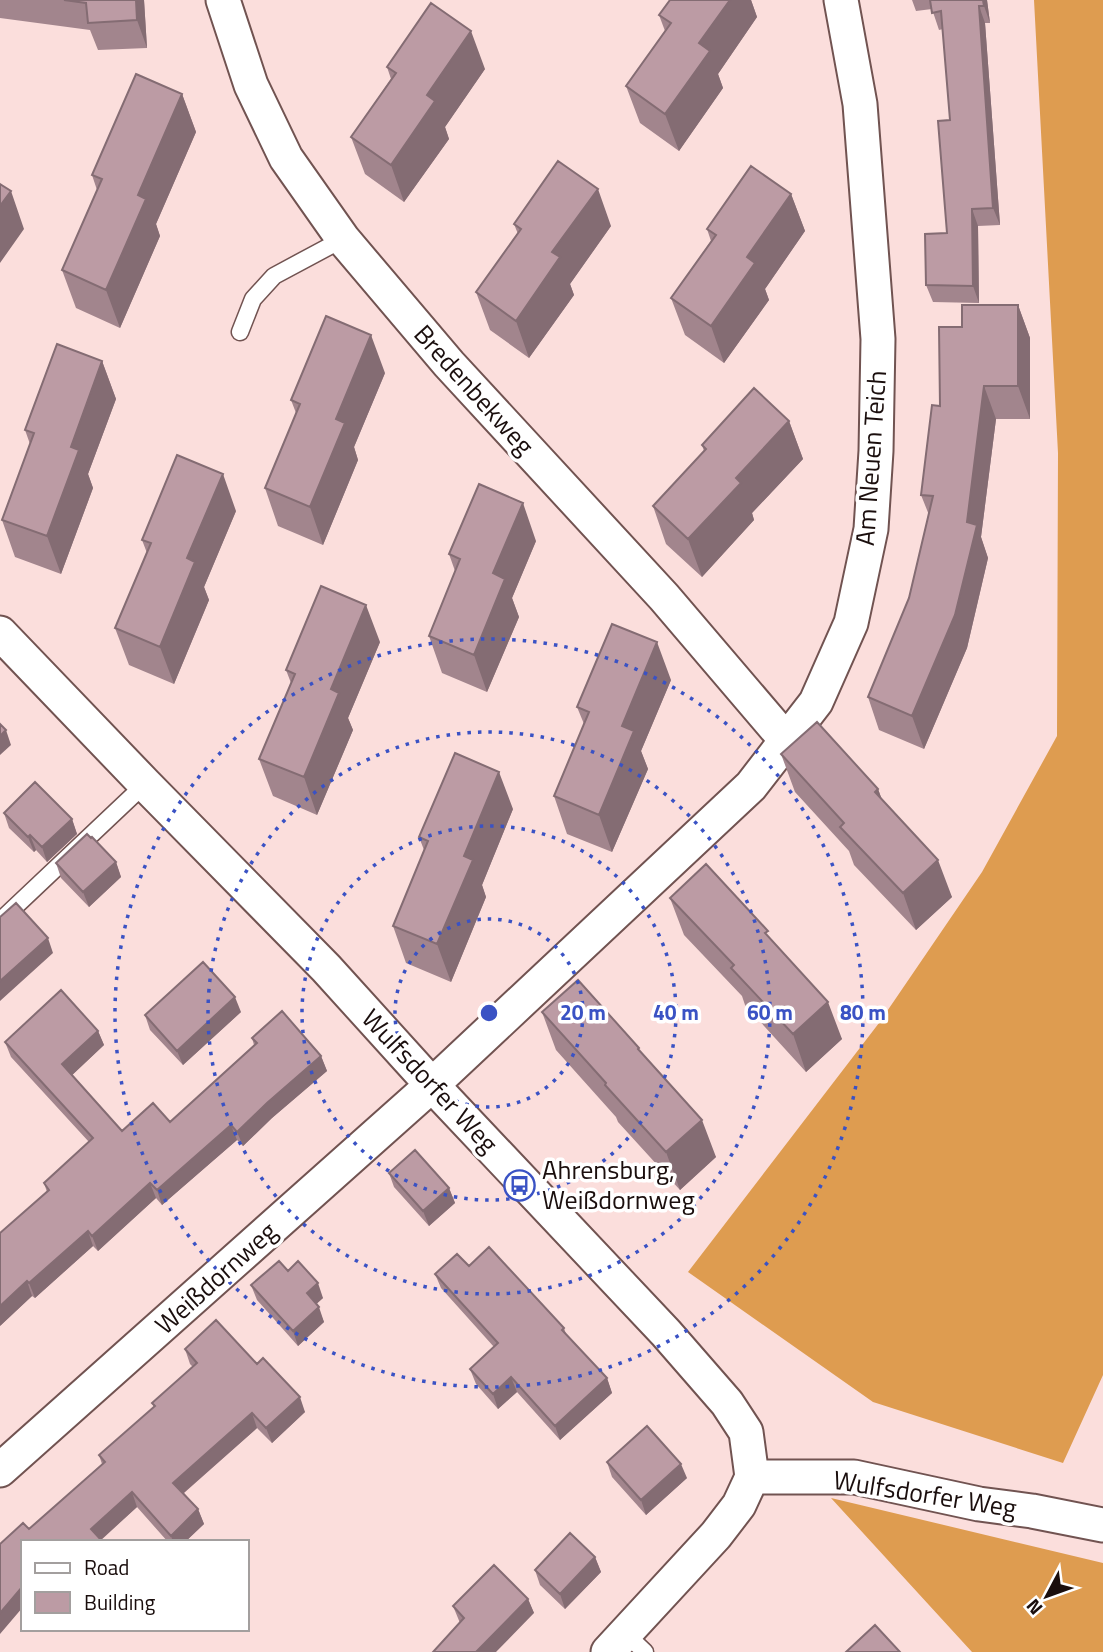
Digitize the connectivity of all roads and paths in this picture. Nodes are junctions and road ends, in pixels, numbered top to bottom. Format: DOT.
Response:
graph roads {
  1 [pos="223,0"];
  2 [pos="841,0"];
  3 [pos="343,239"];
  4 [pos="240,332"];
  5 [pos="0,633"];
  6 [pos="786,740"];
  7 [pos="145,784"];
  8 [pos="0,921"];
  9 [pos="432,1085"];
  10 [pos="0,1470"];
  11 [pos="752,1477"];
  12 [pos="1103,1525"];
  13 [pos="626,1646"];
  1 -- 3 [label="street, Bredenbekweg"];
  2 -- 6 [label="street, Am Neuen Teich"];
  3 -- 4 [label="lane"];
  3 -- 6 [label="street, Bredenbekweg"];
  5 -- 7 [label="street, Wulfsdorfer Weg"];
  6 -- 9 [label="street, Am Neuen Teich"];
  7 -- 8 [label="lane"];
  7 -- 9 [label="street, Wulfsdorfer Weg"];
  9 -- 10 [label="street, Weißdornweg"];
  9 -- 11 [label="street, Wulfsdorfer Weg"];
  11 -- 12 [label="street, Wulfsdorfer Weg"];
  11 -- 13 [label="street"];
}
